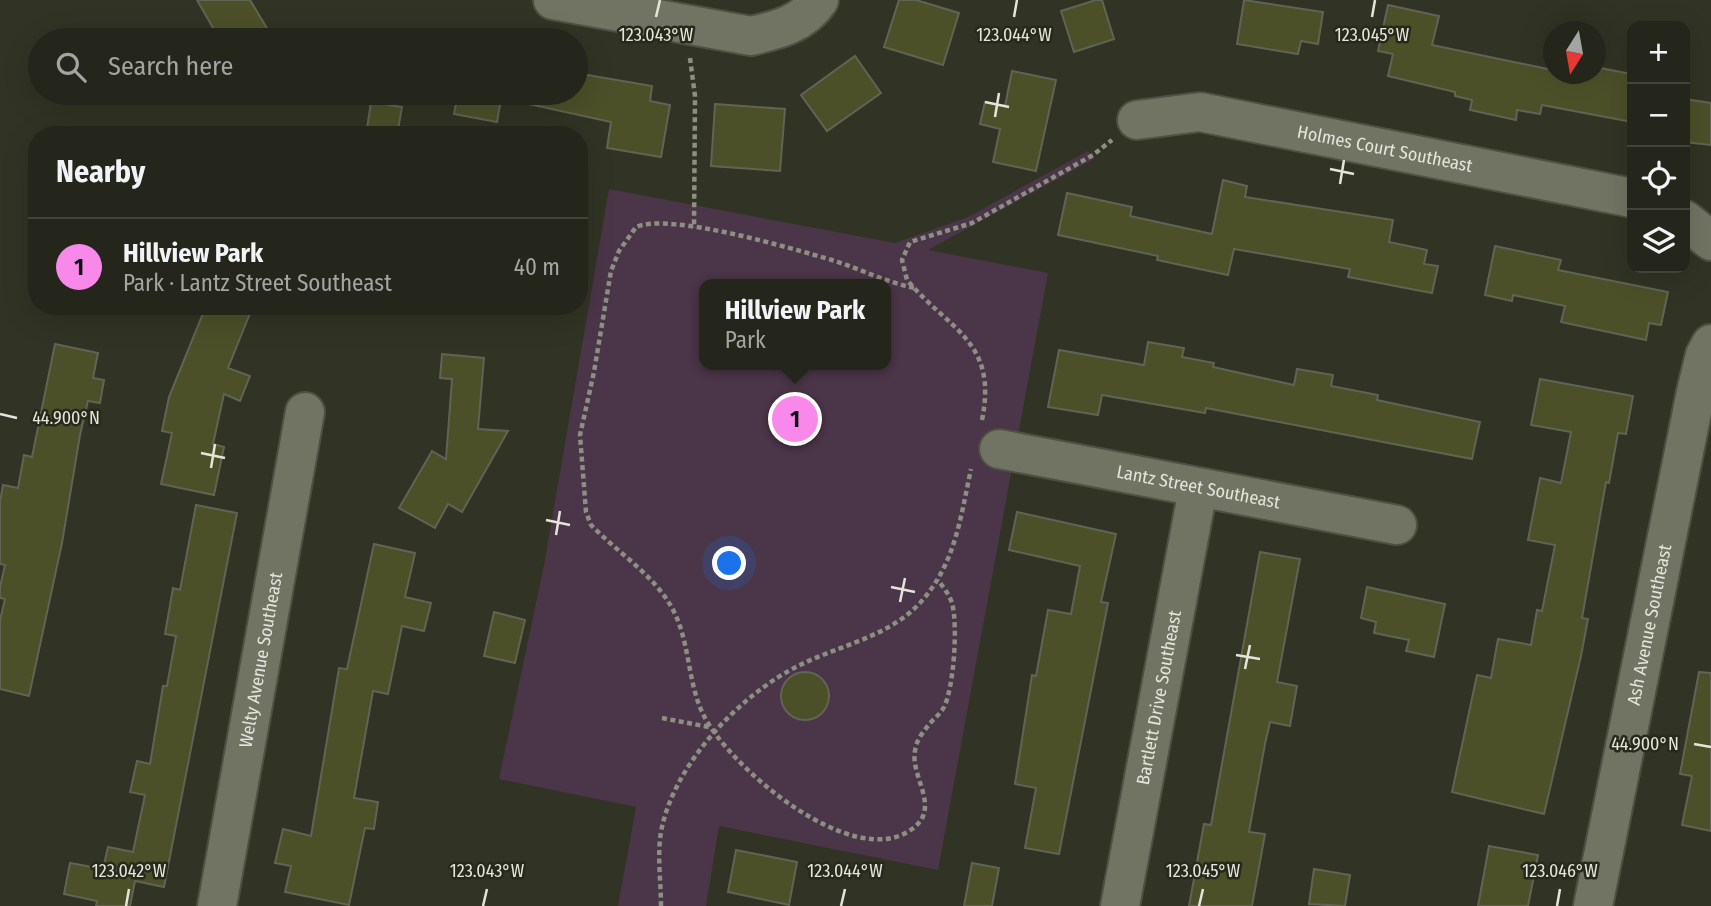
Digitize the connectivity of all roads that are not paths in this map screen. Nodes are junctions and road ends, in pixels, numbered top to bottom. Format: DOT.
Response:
graph roads {
  1 [pos="553,0"];
  2 [pos="819,0"];
  3 [pos="1137,120"];
  4 [pos="1627,197"];
  5 [pos="1690,224"];
  6 [pos="1711,241"];
  7 [pos="1711,344"];
  8 [pos="304,412"];
  9 [pos="984,445"];
  10 [pos="1198,489"];
  11 [pos="1397,525"];
  12 [pos="217,906"];
  13 [pos="1120,906"];
  14 [pos="1593,906"];
  1 -- 2 [label="street"];
  3 -- 4 [label="street, Holmes Court Southeast"];
  5 -- 6 [label="street"];
  7 -- 14 [label="street, Ash Avenue Southeast"];
  8 -- 12 [label="street, Welty Avenue Southeast"];
  9 -- 10 [label="street, Lantz Street Southeast"];
  10 -- 11 [label="street, Lantz Street Southeast"];
  10 -- 13 [label="street, Bartlett Drive Southeast"];
}
